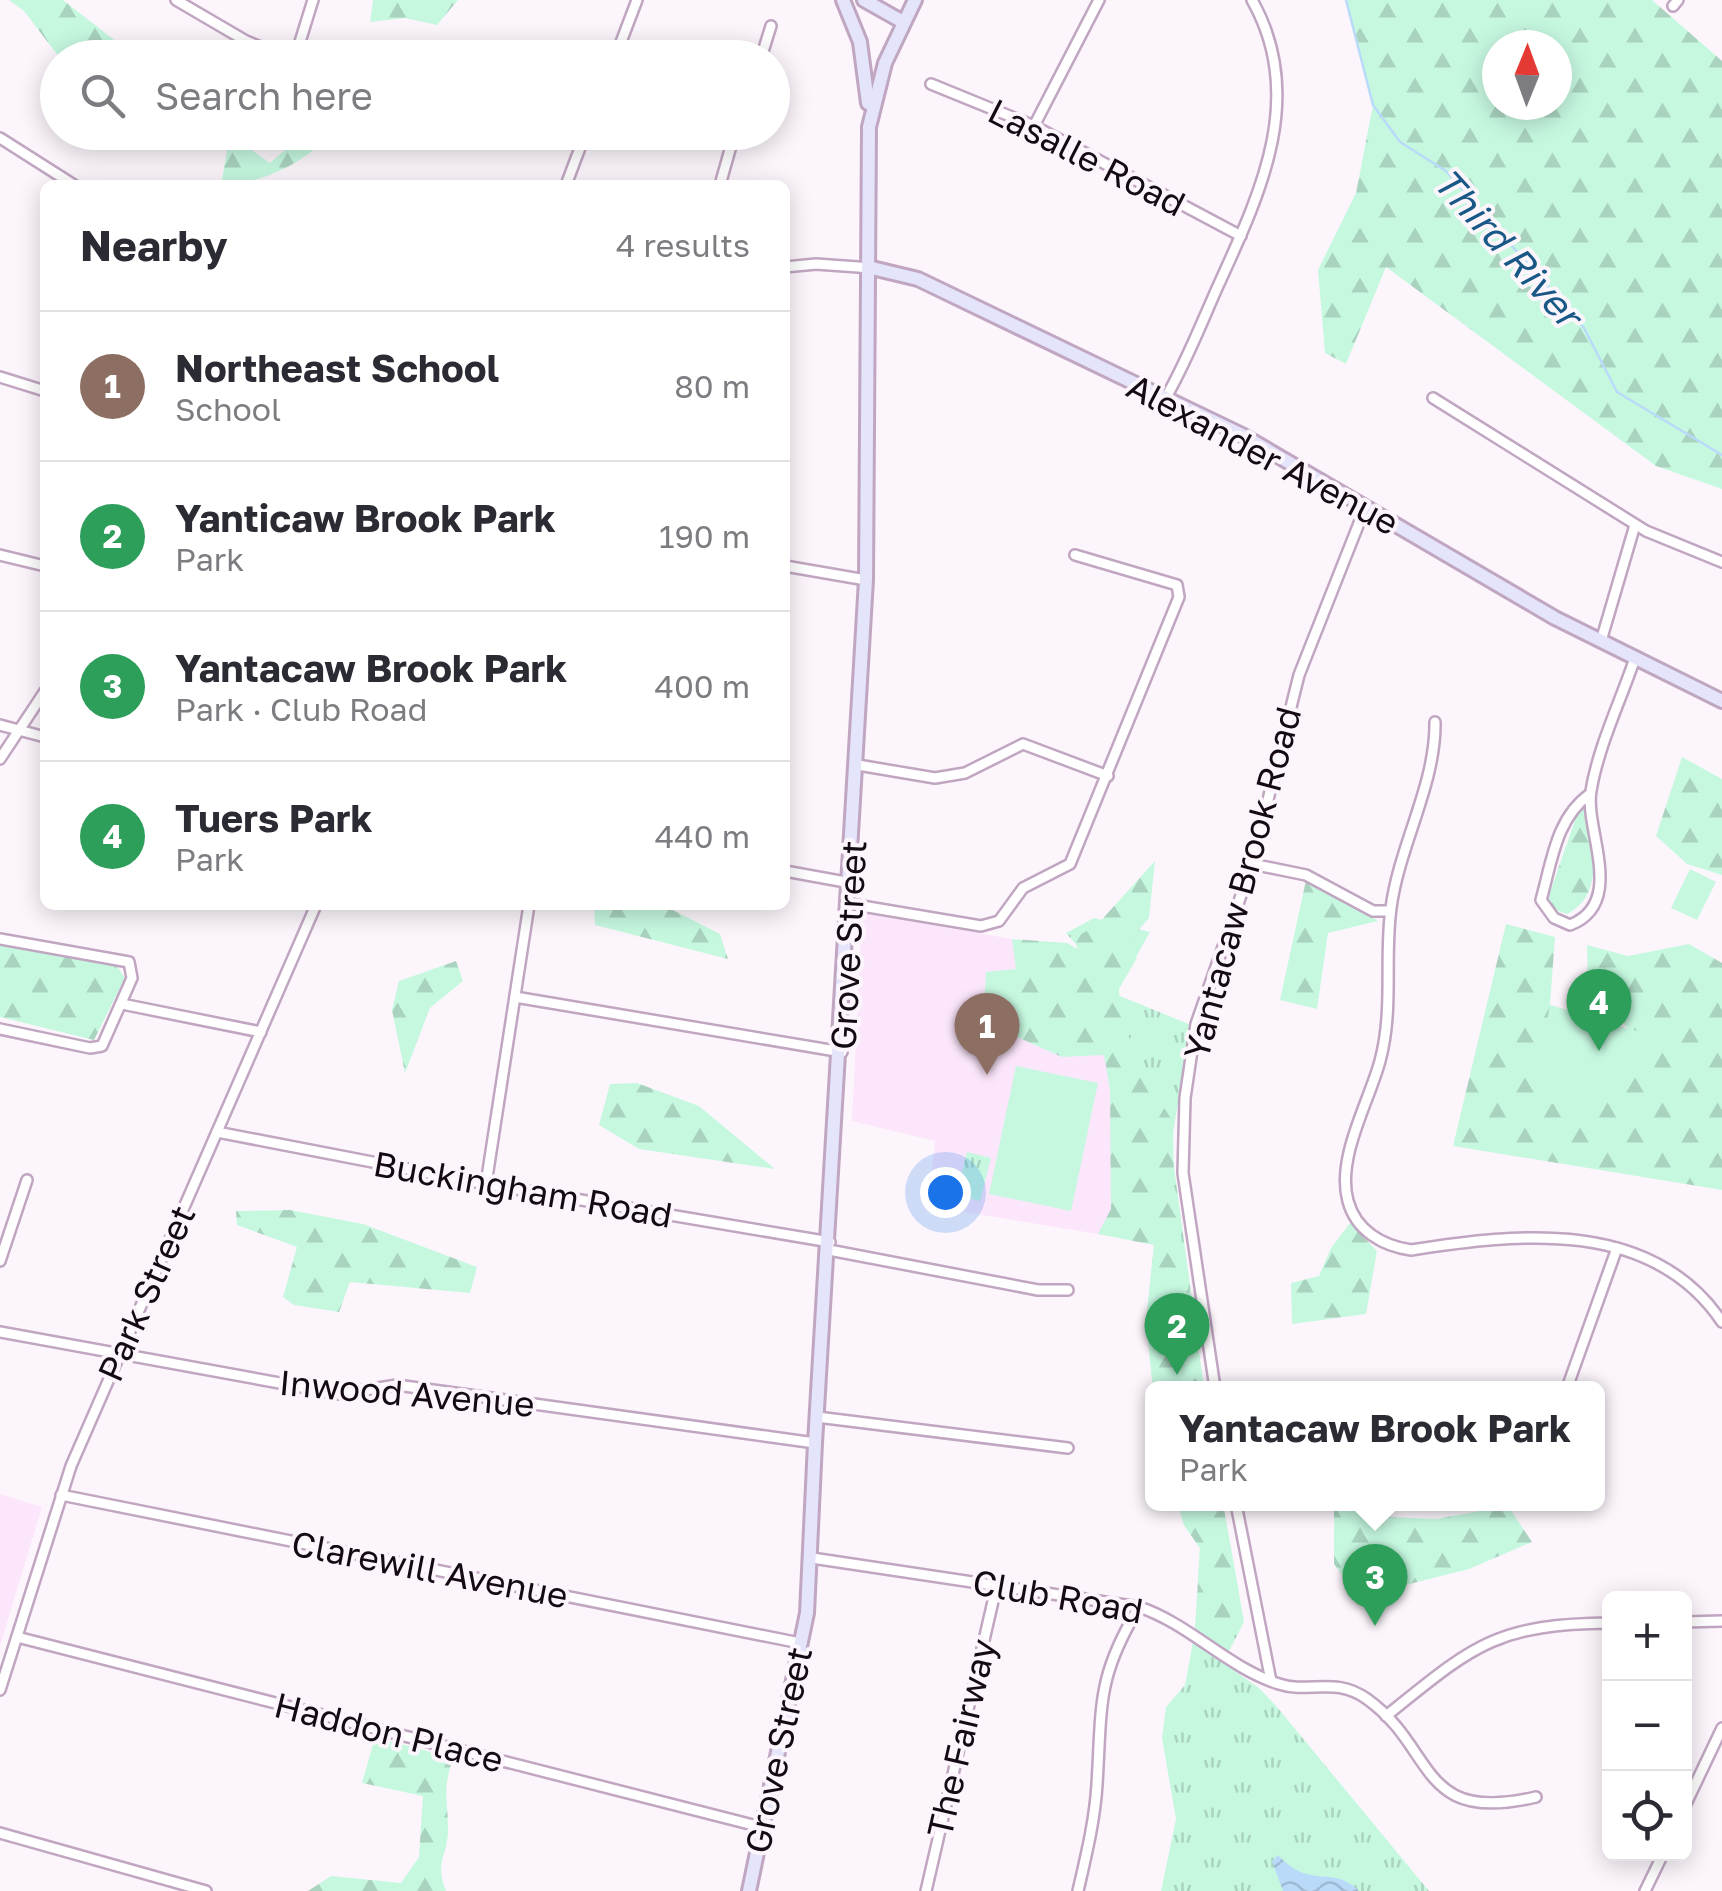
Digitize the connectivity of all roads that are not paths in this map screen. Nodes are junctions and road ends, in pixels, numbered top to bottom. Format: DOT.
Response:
graph roads {
  1 [pos="176,0"];
  2 [pos="313,0"];
  3 [pos="638,0"];
  4 [pos="843,0"];
  5 [pos="864,0"];
  6 [pos="915,0"];
  7 [pos="1099,0"];
  8 [pos="1252,0"];
  9 [pos="903,22"];
  10 [pos="772,26"];
  11 [pos="244,40"];
  12 [pos="301,40"];
  13 [pos="622,40"];
  14 [pos="767,40"];
  15 [pos="931,84"];
  16 [pos="1034,126"];
  17 [pos="870,127"];
  18 [pos="0,138"];
  19 [pos="580,150"];
  20 [pos="730,150"];
  21 [pos="66,180"];
  22 [pos="568,180"];
  23 [pos="721,180"];
  24 [pos="1241,236"];
  25 [pos="790,267"];
  26 [pos="872,268"];
  27 [pos="0,377"];
  28 [pos="40,389"];
  29 [pos="1433,398"];
  30 [pos="1165,399"];
  31 [pos="1365,508"];
  32 [pos="1635,525"];
  33 [pos="0,555"];
  34 [pos="1074,555"];
  35 [pos="1722,562"];
  36 [pos="40,565"];
  37 [pos="790,567"];
  38 [pos="866,580"];
  39 [pos="1601,641"];
  40 [pos="1635,658"];
  41 [pos="40,697"];
  42 [pos="1722,701"];
  43 [pos="1435,722"];
  44 [pos="0,724"];
  45 [pos="18,730"];
  46 [pos="40,736"];
  47 [pos="0,758"];
  48 [pos="858,765"];
  49 [pos="1108,776"];
  50 [pos="1590,794"];
  51 [pos="1252,864"];
  52 [pos="790,872"];
  53 [pos="851,883"];
  54 [pos="850,904"];
  55 [pos="314,910"];
  56 [pos="529,910"];
  57 [pos="1390,911"];
  58 [pos="0,939"];
  59 [pos="515,997"];
  60 [pos="122,1004"];
  61 [pos="0,1029"];
  62 [pos="261,1032"];
  63 [pos="842,1052"];
  64 [pos="218,1132"];
  65 [pos="27,1180"];
  66 [pos="486,1184"];
  67 [pos="830,1246"];
  68 [pos="1616,1248"];
  69 [pos="0,1260"];
  70 [pos="1068,1290"];
  71 [pos="1722,1322"];
  72 [pos="0,1332"];
  73 [pos="120,1354"];
  74 [pos="1214,1381"];
  75 [pos="1570,1381"];
  76 [pos="817,1417"];
  77 [pos="815,1443"];
  78 [pos="1068,1448"];
  79 [pos="60,1495"];
  80 [pos="1237,1511"];
  81 [pos="812,1558"];
  82 [pos="997,1584"];
  83 [pos="1139,1607"];
  84 [pos="1722,1621"];
  85 [pos="1692,1622"];
  86 [pos="1602,1623"];
  87 [pos="17,1637"];
  88 [pos="800,1643"];
  89 [pos="1271,1681"];
  90 [pos="0,1690"];
  91 [pos="1386,1716"];
  92 [pos="1722,1728"];
  93 [pos="1692,1791"];
  94 [pos="1536,1797"];
  95 [pos="761,1827"];
  96 [pos="0,1833"];
  97 [pos="1660,1861"];
  98 [pos="206,1891"];
  99 [pos="749,1891"];
  100 [pos="926,1891"];
  101 [pos="1078,1891"];
  102 [pos="1645,1891"];
  1 -- 11 [label="street"];
  2 -- 12 [label="street"];
  3 -- 13 [label="street"];
  4 -- 17 [label="main road"];
  5 -- 9 [label="main road"];
  6 -- 9 [label="main road, Grove Street"];
  7 -- 16 [label="street"];
  8 -- 24 [label="street"];
  9 -- 17 [label="main road, Grove Street"];
  10 -- 14 [label="street"];
  15 -- 16 [label="street, Lasalle Road"];
  16 -- 24 [label="street, Lasalle Road"];
  17 -- 26 [label="main road, Grove Street"];
  18 -- 21 [label="street"];
  19 -- 22 [label="street"];
  20 -- 23 [label="street"];
  24 -- 30 [label="street"];
  25 -- 26 [label="street, Alexander Avenue"];
  26 -- 30 [label="main road, Alexander Avenue"];
  26 -- 38 [label="main road, Grove Street"];
  27 -- 28 [label="street"];
  29 -- 32 [label="street"];
  30 -- 31 [label="main road, Alexander Avenue"];
  31 -- 39 [label="main road, Alexander Avenue"];
  31 -- 51 [label="street, Yantacaw Brook Road"];
  32 -- 35 [label="street"];
  32 -- 39 [label="street"];
  33 -- 36 [label="street"];
  34 -- 49 [label="street"];
  37 -- 38 [label="street"];
  38 -- 48 [label="main road, Grove Street"];
  39 -- 40 [label="main road, Alexander Avenue"];
  40 -- 42 [label="main road, Alexander Avenue"];
  40 -- 50 [label="street"];
  41 -- 45 [label="street"];
  43 -- 57 [label="street"];
  44 -- 45 [label="street"];
  45 -- 46 [label="street"];
  45 -- 47 [label="street"];
  48 -- 49 [label="street"];
  48 -- 53 [label="main road, Grove Street"];
  49 -- 54 [label="street"];
  50 -- 50 [label="street"];
  51 -- 57 [label="street"];
  51 -- 74 [label="street, Yantacaw Brook Road"];
  52 -- 53 [label="street"];
  53 -- 54 [label="main road, Grove Street"];
  54 -- 63 [label="main road, Grove Street"];
  55 -- 62 [label="street, Park Street"];
  56 -- 59 [label="street"];
  57 -- 68 [label="street"];
  58 -- 60 [label="street"];
  59 -- 63 [label="street"];
  59 -- 66 [label="street"];
  60 -- 61 [label="street"];
  60 -- 62 [label="street"];
  62 -- 64 [label="street, Park Street"];
  63 -- 67 [label="main road, Grove Street"];
  64 -- 66 [label="street, Buckingham Road"];
  64 -- 73 [label="street, Park Street"];
  65 -- 69 [label="street"];
  66 -- 67 [label="street, Buckingham Road"];
  67 -- 70 [label="street, Buckingham Road"];
  67 -- 76 [label="main road, Grove Street"];
  68 -- 71 [label="street"];
  68 -- 75 [label="street"];
  72 -- 73 [label="street, Inwood Avenue"];
  73 -- 77 [label="street, Inwood Avenue"];
  73 -- 79 [label="street, Park Street"];
  76 -- 77 [label="main road, Grove Street"];
  76 -- 78 [label="street"];
  77 -- 81 [label="main road, Grove Street"];
  79 -- 87 [label="street, Park Street"];
  79 -- 88 [label="street, Clarewill Avenue"];
  80 -- 89 [label="street"];
  81 -- 82 [label="street, Club Road"];
  81 -- 88 [label="main road, Grove Street"];
  82 -- 83 [label="street, Club Road"];
  82 -- 100 [label="street, The Fairway"];
  83 -- 89 [label="street, Club Road"];
  83 -- 101 [label="street"];
  84 -- 85 [label="street"];
  86 -- 91 [label="street"];
  87 -- 90 [label="street, Park Street"];
  87 -- 95 [label="street, Haddon Place"];
  88 -- 95 [label="main road, Grove Street"];
  89 -- 91 [label="street, Club Road"];
  91 -- 94 [label="street, Club Road"];
  92 -- 93 [label="street"];
  95 -- 99 [label="main road, Grove Street"];
  96 -- 98 [label="street"];
  97 -- 102 [label="street"];
}
